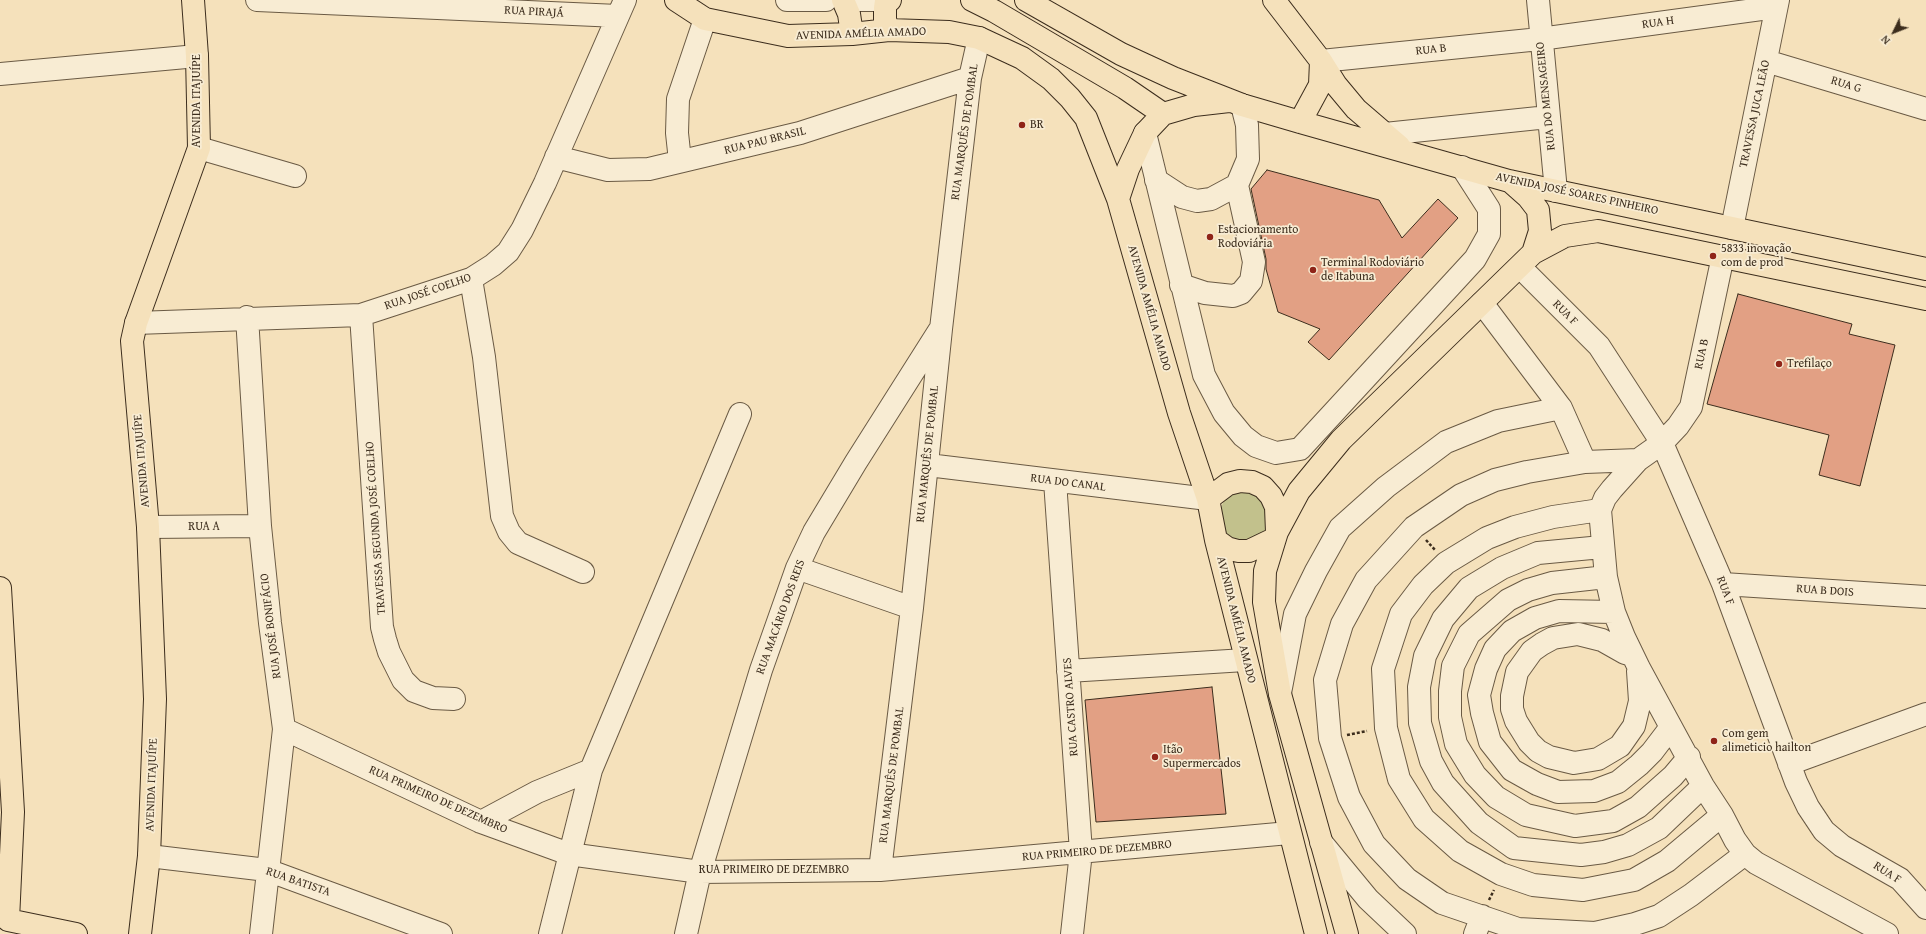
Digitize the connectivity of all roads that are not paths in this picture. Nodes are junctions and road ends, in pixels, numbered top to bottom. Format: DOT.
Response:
graph roads {
  1 [pos="193,0"];
  2 [pos="257,0"];
  3 [pos="676,0"];
  4 [pos="787,0"];
  5 [pos="826,0"];
  6 [pos="843,0"];
  7 [pos="853,0"];
  8 [pos="888,0"];
  9 [pos="972,0"];
  10 [pos="1026,0"];
  11 [pos="1274,0"];
  12 [pos="1538,0"];
  13 [pos="1777,3"];
  14 [pos="621,8"];
  15 [pos="705,19"];
  16 [pos="890,30"];
  17 [pos="852,34"];
  18 [pos="979,38"];
  19 [pos="1540,39"];
  20 [pos="197,56"];
  21 [pos="1766,60"];
  22 [pos="1321,61"];
  23 [pos="0,74"];
  24 [pos="970,78"];
  25 [pos="1237,103"];
  26 [pos="1926,110"];
  27 [pos="1163,114"];
  28 [pos="1548,117"];
  29 [pos="1300,122"];
  30 [pos="1145,133"];
  31 [pos="1385,134"];
  32 [pos="199,148"];
  33 [pos="1403,150"];
  34 [pos="556,157"];
  35 [pos="680,162"];
  36 [pos="1462,167"];
  37 [pos="295,176"];
  38 [pos="1156,180"];
  39 [pos="1509,181"];
  40 [pos="1238,185"];
  41 [pos="1556,191"];
  42 [pos="1118,199"];
  43 [pos="1732,228"];
  44 [pos="1723,256"];
  45 [pos="1526,260"];
  46 [pos="1926,269"];
  47 [pos="471,279"];
  48 [pos="1181,285"];
  49 [pos="1926,299"];
  50 [pos="1482,303"];
  51 [pos="361,315"];
  52 [pos="247,317"];
  53 [pos="136,323"];
  54 [pos="940,328"];
  55 [pos="1561,408"];
  56 [pos="740,414"];
  57 [pos="1662,443"];
  58 [pos="1638,460"];
  59 [pos="1585,462"];
  60 [pos="928,465"];
  61 [pos="1055,481"];
  62 [pos="1208,499"];
  63 [pos="1600,510"];
  64 [pos="260,526"];
  65 [pos="148,527"];
  66 [pos="1275,535"];
  67 [pos="1216,540"];
  68 [pos="1602,547"];
  69 [pos="797,568"];
  70 [pos="583,572"];
  71 [pos="1606,576"];
  72 [pos="1723,584"];
  73 [pos="0,588"];
  74 [pos="1926,597"];
  75 [pos="912,608"];
  76 [pos="1614,612"];
  77 [pos="1245,660"];
  78 [pos="1636,662"];
  79 [pos="1068,671"];
  80 [pos="1280,694"];
  81 [pos="454,699"];
  82 [pos="1926,714"];
  83 [pos="1671,727"];
  84 [pos="284,729"];
  85 [pos="1689,758"];
  86 [pos="1789,764"];
  87 [pos="591,770"];
  88 [pos="1703,786"];
  89 [pos="1722,815"];
  90 [pos="481,822"];
  91 [pos="1289,834"];
  92 [pos="1321,842"];
  93 [pos="1081,852"];
  94 [pos="569,854"];
  95 [pos="1745,854"];
  96 [pos="149,856"];
  97 [pos="267,870"];
  98 [pos="880,870"];
  99 [pos="700,872"];
  100 [pos="1926,908"];
  101 [pos="4,925"];
  102 [pos="1478,925"];
  103 [pos="1514,932"];
  104 [pos="76,934"];
  105 [pos="140,934"];
  106 [pos="260,934"];
  107 [pos="440,934"];
  108 [pos="550,934"];
  109 [pos="686,934"];
  110 [pos="1072,934"];
  111 [pos="1316,934"];
  112 [pos="1347,934"];
  113 [pos="1405,934"];
  114 [pos="1887,934"];
  1 -- 20 [label="main road, AVENIDA ITAJUÍPE"];
  2 -- 14 [label="street, RUA PIRAJÁ"];
  3 -- 15 [label="main road, AVENIDA AMÉLIA AMADO"];
  4 -- 5 [label="street"];
  6 -- 17 [label="main road"];
  7 -- 8 [label="street"];
  8 -- 16 [label="main road"];
  9 -- 27 [label="main road"];
  10 -- 25 [label="main road, AVENIDA JOSÉ SOARES PINHEIRO"];
  11 -- 22 [label="main road"];
  12 -- 19 [label="street, RUA DO MENSAGEIRO"];
  13 -- 19 [label="street, RUA H"];
  13 -- 21 [label="street, TRAVESSA JUCA LEÃO"];
  14 -- 34 [label="street, RUA JOSÉ COELHO"];
  15 -- 17 [label="main road, AVENIDA AMÉLIA AMADO"];
  15 -- 35 [label="street"];
  16 -- 17 [label="main road, AVENIDA AMÉLIA AMADO"];
  16 -- 18 [label="main road, AVENIDA AMÉLIA AMADO"];
  18 -- 24 [label="street, RUA MARQUÊS DE POMBAL"];
  18 -- 42 [label="main road, AVENIDA AMÉLIA AMADO"];
  19 -- 22 [label="street, RUA B"];
  19 -- 28 [label="street, RUA DO MENSAGEIRO"];
  20 -- 23 [label="street"];
  20 -- 32 [label="main road, AVENIDA ITAJUÍPE"];
  21 -- 26 [label="street, RUA G"];
  21 -- 43 [label="street, TRAVESSA JUCA LEÃO"];
  22 -- 29 [label="main road"];
  22 -- 31 [label="main road"];
  24 -- 35 [label="street, RUA PAU BRASIL"];
  24 -- 54 [label="street, RUA MARQUÊS DE POMBAL"];
  25 -- 27 [label="main road"];
  25 -- 29 [label="main road, AVENIDA JOSÉ SOARES PINHEIRO"];
  25 -- 40 [label="street"];
  27 -- 30 [label="main road"];
  28 -- 31 [label="street"];
  28 -- 41 [label="street, RUA DO MENSAGEIRO"];
  29 -- 33 [label="main road, AVENIDA JOSÉ SOARES PINHEIRO"];
  30 -- 38 [label="street"];
  30 -- 42 [label="main road"];
  31 -- 33 [label="main road"];
  32 -- 37 [label="street"];
  32 -- 53 [label="main road, AVENIDA ITAJUÍPE"];
  33 -- 36 [label="main road, AVENIDA JOSÉ SOARES PINHEIRO"];
  34 -- 35 [label="street, RUA PAU BRASIL"];
  34 -- 47 [label="street, RUA JOSÉ COELHO"];
  36 -- 39 [label="main road, AVENIDA JOSÉ SOARES PINHEIRO"];
  36 -- 48 [label="street"];
  38 -- 40 [label="street"];
  38 -- 48 [label="street"];
  39 -- 41 [label="main road, AVENIDA JOSÉ SOARES PINHEIRO"];
  39 -- 45 [label="main road"];
  40 -- 48 [label="street"];
  41 -- 43 [label="main road, AVENIDA JOSÉ SOARES PINHEIRO"];
  42 -- 62 [label="main road, AVENIDA AMÉLIA AMADO"];
  43 -- 46 [label="main road, AVENIDA JOSÉ SOARES PINHEIRO"];
  44 -- 45 [label="main road"];
  44 -- 49 [label="main road"];
  44 -- 57 [label="street, RUA B"];
  45 -- 50 [label="main road"];
  45 -- 57 [label="street, RUA F"];
  47 -- 51 [label="street, RUA JOSÉ COELHO"];
  47 -- 70 [label="street"];
  50 -- 55 [label="street"];
  50 -- 66 [label="main road"];
  51 -- 52 [label="street, RUA JOSÉ COELHO"];
  51 -- 81 [label="street, TRAVESSA SEGUNDA JOSÉ COELHO"];
  52 -- 53 [label="street, RUA JOSÉ COELHO"];
  52 -- 64 [label="street, RUA JOSÉ BONIFÁCIO"];
  53 -- 65 [label="main road, AVENIDA ITAJUÍPE"];
  54 -- 60 [label="street, RUA MARQUÊS DE POMBAL"];
  54 -- 69 [label="street, RUA MACÁRIO DOS REIS"];
  55 -- 59 [label="street"];
  55 -- 80 [label="street"];
  56 -- 87 [label="street"];
  57 -- 58 [label="street, RUA B"];
  57 -- 72 [label="street, RUA F"];
  58 -- 59 [label="street"];
  58 -- 63 [label="street, RUA B"];
  59 -- 102 [label="street"];
  60 -- 61 [label="street, RUA DO CANAL"];
  60 -- 75 [label="street, RUA MARQUÊS DE POMBAL"];
  61 -- 62 [label="street, RUA DO CANAL"];
  61 -- 79 [label="street, RUA CASTRO ALVES"];
  62 -- 66 [label="main road"];
  62 -- 67 [label="main road, AVENIDA AMÉLIA AMADO"];
  63 -- 68 [label="street"];
  63 -- 89 [label="street"];
  64 -- 65 [label="street, RUA A"];
  64 -- 84 [label="street, RUA JOSÉ BONIFÁCIO"];
  65 -- 96 [label="main road, AVENIDA ITAJUÍPE"];
  66 -- 67 [label="main road"];
  66 -- 80 [label="main road"];
  67 -- 77 [label="main road, AVENIDA AMÉLIA AMADO"];
  68 -- 71 [label="street"];
  68 -- 88 [label="street"];
  69 -- 75 [label="street"];
  69 -- 99 [label="street, RUA MACÁRIO DOS REIS"];
  71 -- 76 [label="street"];
  71 -- 85 [label="street"];
  72 -- 74 [label="street, RUA B DOIS"];
  72 -- 86 [label="street, RUA F"];
  73 -- 101 [label="main road"];
  75 -- 98 [label="street, RUA MARQUÊS DE POMBAL"];
  76 -- 78 [label="street"];
  76 -- 83 [label="street"];
  77 -- 79 [label="street"];
  77 -- 91 [label="main road, AVENIDA AMÉLIA AMADO"];
  78 -- 78 [label="street"];
  78 -- 83 [label="street"];
  79 -- 93 [label="street, RUA CASTRO ALVES"];
  80 -- 92 [label="main road"];
  82 -- 86 [label="street"];
  83 -- 85 [label="street"];
  84 -- 90 [label="street, RUA PRIMEIRO DE DEZEMBRO"];
  84 -- 97 [label="street, RUA JOSÉ BONIFÁCIO"];
  85 -- 88 [label="street"];
  86 -- 100 [label="street, RUA F"];
  87 -- 90 [label="street"];
  87 -- 94 [label="street"];
  88 -- 89 [label="street"];
  89 -- 95 [label="street"];
  90 -- 94 [label="street, RUA PRIMEIRO DE DEZEMBRO"];
  91 -- 93 [label="street, RUA PRIMEIRO DE DEZEMBRO"];
  91 -- 111 [label="main road, AVENIDA AMÉLIA AMADO"];
  92 -- 112 [label="main road"];
  92 -- 113 [label="street"];
  93 -- 98 [label="street, RUA PRIMEIRO DE DEZEMBRO"];
  93 -- 110 [label="street, RUA CASTRO ALVES"];
  94 -- 99 [label="street, RUA PRIMEIRO DE DEZEMBRO"];
  94 -- 108 [label="street"];
  95 -- 103 [label="street"];
  95 -- 114 [label="street"];
  96 -- 97 [label="street, RUA BATISTA"];
  96 -- 105 [label="main road, AVENIDA ITAJUÍPE"];
  97 -- 106 [label="street, RUA JOSÉ BONIFÁCIO"];
  97 -- 107 [label="street, RUA BATISTA"];
  98 -- 99 [label="street, RUA PRIMEIRO DE DEZEMBRO"];
  99 -- 109 [label="street, RUA MACÁRIO DOS REIS"];
  101 -- 104 [label="main road"];
  102 -- 103 [label="street"];
}
